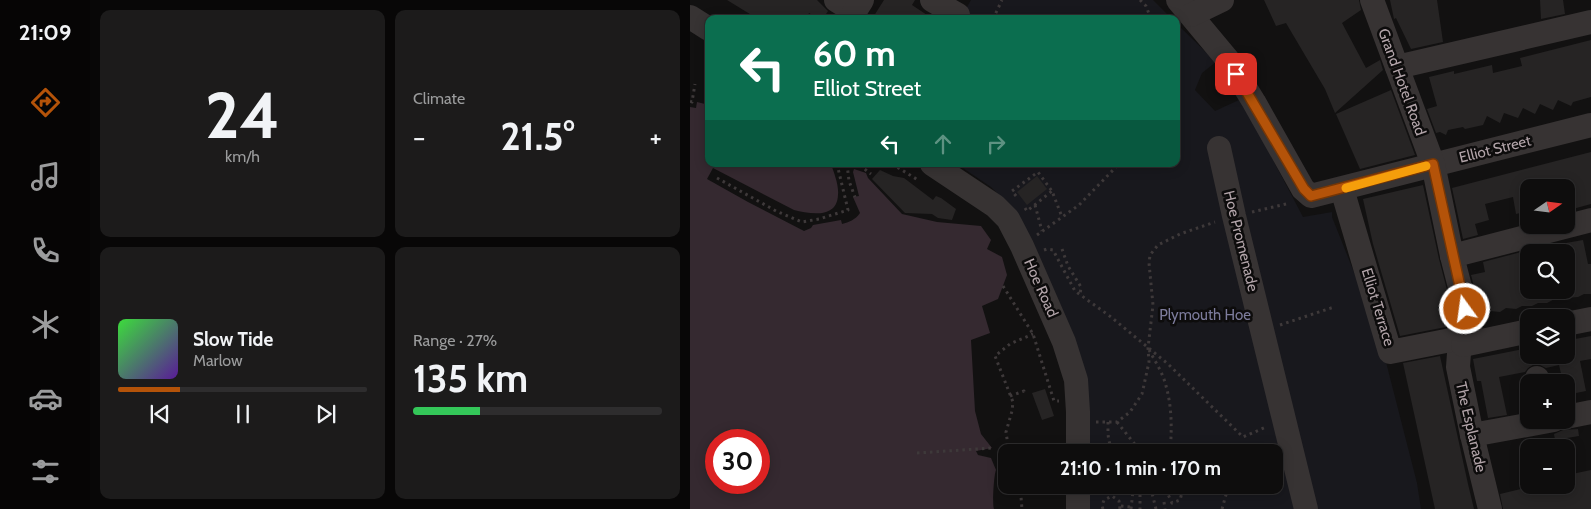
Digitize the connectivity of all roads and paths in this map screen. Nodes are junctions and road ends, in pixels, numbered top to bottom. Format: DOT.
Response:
graph roads {
  1 [pos="932,0"];
  2 [pos="1002,0"];
  3 [pos="1140,0"];
  4 [pos="1222,0"];
  5 [pos="1372,0"];
  6 [pos="1184,8"];
  7 [pos="958,15"];
  8 [pos="995,15"];
  9 [pos="1149,15"];
  10 [pos="690,17"];
  11 [pos="1591,22"];
  12 [pos="705,26"];
  13 [pos="1397,67"];
  14 [pos="694,84"];
  15 [pos="690,101"];
  16 [pos="1591,125"];
  17 [pos="1219,148"];
  18 [pos="1433,164"];
  19 [pos="838,167"];
  20 [pos="844,167"];
  21 [pos="850,167"];
  22 [pos="862,167"];
  23 [pos="937,167"];
  24 [pos="1116,167"];
  25 [pos="839,170"];
  26 [pos="871,174"];
  27 [pos="717,178"];
  28 [pos="1342,189"];
  29 [pos="1052,191"];
  30 [pos="1307,192"];
  31 [pos="855,197"];
  32 [pos="1035,205"];
  33 [pos="1010,206"];
  34 [pos="1234,216"];
  35 [pos="1062,217"];
  36 [pos="1591,220"];
  37 [pos="1042,231"];
  38 [pos="1022,246"];
  39 [pos="1062,249"];
  40 [pos="1452,256"];
  41 [pos="1003,286"];
  42 [pos="1080,295"];
  43 [pos="1334,306"];
  44 [pos="1591,319"];
  45 [pos="1575,322"];
  46 [pos="1262,330"];
  47 [pos="1520,332"];
  48 [pos="1033,334"];
  49 [pos="1465,341"];
  50 [pos="1148,348"];
  51 [pos="1025,395"];
  52 [pos="1010,396"];
  53 [pos="1054,401"];
  54 [pos="1591,412"];
  55 [pos="1575,415"];
  56 [pos="1094,422"];
  57 [pos="1108,422"];
  58 [pos="1117,422"];
  59 [pos="1520,426"];
  60 [pos="1472,435"];
  61 [pos="1243,437"];
  62 [pos="1008,444"];
  63 [pos="1078,444"];
  64 [pos="1110,444"];
  65 [pos="1135,444"];
  66 [pos="1170,444"];
  67 [pos="992,448"];
  68 [pos="917,452"];
  69 [pos="1021,494"];
  70 [pos="1078,494"];
  71 [pos="1133,494"];
  72 [pos="1140,494"];
  73 [pos="1152,494"];
  74 [pos="1168,494"];
  75 [pos="1182,494"];
  76 [pos="1226,494"];
  77 [pos="1164,502"];
  78 [pos="1172,503"];
  79 [pos="1120,508"];
  80 [pos="1131,508"];
  81 [pos="1022,509"];
  82 [pos="1078,509"];
  83 [pos="1103,509"];
  84 [pos="1140,509"];
  85 [pos="1156,509"];
  86 [pos="1165,509"];
  87 [pos="1172,509"];
  88 [pos="1222,509"];
  89 [pos="1306,509"];
  90 [pos="1490,509"];
  1 -- 7 [label="street"];
  2 -- 8 [label="path"];
  3 -- 9 [label="path"];
  4 -- 6 [label="street"];
  5 -- 13 [label="street, Grand Hotel Road"];
  6 -- 30 [label="street"];
  10 -- 12 [label="street"];
  11 -- 13 [label="street"];
  13 -- 18 [label="street, Grand Hotel Road"];
  14 -- 15 [label="path"];
  16 -- 18 [label="street, Elliot Street"];
  17 -- 34 [label="street, Hoe Promenade"];
  18 -- 28 [label="street, Elliot Street"];
  18 -- 40 [label="street, Grand Hotel Road"];
  19 -- 25 [label="path"];
  20 -- 25 [label="path"];
  21 -- 31 [label="path"];
  22 -- 26 [label="path"];
  23 -- 33 [label="street, Hoe Road"];
  24 -- 35 [label="path"];
  25 -- 27 [label="path"];
  28 -- 30 [label="street, Elliot Street"];
  28 -- 49 [label="street, Elliot Terrace"];
  29 -- 32 [label="path"];
  29 -- 33 [label="path"];
  29 -- 35 [label="path"];
  30 -- 34 [label="path"];
  32 -- 33 [label="path"];
  32 -- 37 [label="path"];
  33 -- 38 [label="street, Hoe Road"];
  34 -- 46 [label="street, Hoe Promenade"];
  34 -- 50 [label="path"];
  35 -- 37 [label="path"];
  36 -- 40 [label="street"];
  37 -- 38 [label="path"];
  38 -- 42 [label="path"];
  38 -- 63 [label="street, Hoe Road"];
  39 -- 42 [label="path"];
  40 -- 49 [label="street, The Esplanade"];
  41 -- 48 [label="path"];
  42 -- 50 [label="path"];
  43 -- 46 [label="path"];
  44 -- 45 [label="street"];
  46 -- 89 [label="street, Hoe Promenade"];
  47 -- 49 [label="street"];
  48 -- 52 [label="path"];
  48 -- 53 [label="path"];
  49 -- 60 [label="street, The Esplanade"];
  50 -- 58 [label="path"];
  50 -- 61 [label="path"];
  50 -- 66 [label="path"];
  51 -- 52 [label="path"];
  52 -- 62 [label="path"];
  54 -- 55 [label="street"];
  56 -- 57 [label="path"];
  57 -- 58 [label="path"];
  57 -- 64 [label="path"];
  58 -- 65 [label="path"];
  59 -- 60 [label="street"];
  60 -- 90 [label="street, The Esplanade"];
  67 -- 68 [label="path"];
  69 -- 81 [label="path"];
  70 -- 82 [label="street"];
  71 -- 80 [label="path"];
  72 -- 84 [label="path"];
  73 -- 85 [label="path"];
  74 -- 78 [label="path"];
  75 -- 78 [label="path"];
  76 -- 88 [label="path"];
  77 -- 86 [label="path"];
  78 -- 87 [label="path"];
  79 -- 80 [label="path"];
  79 -- 83 [label="path"];
}
